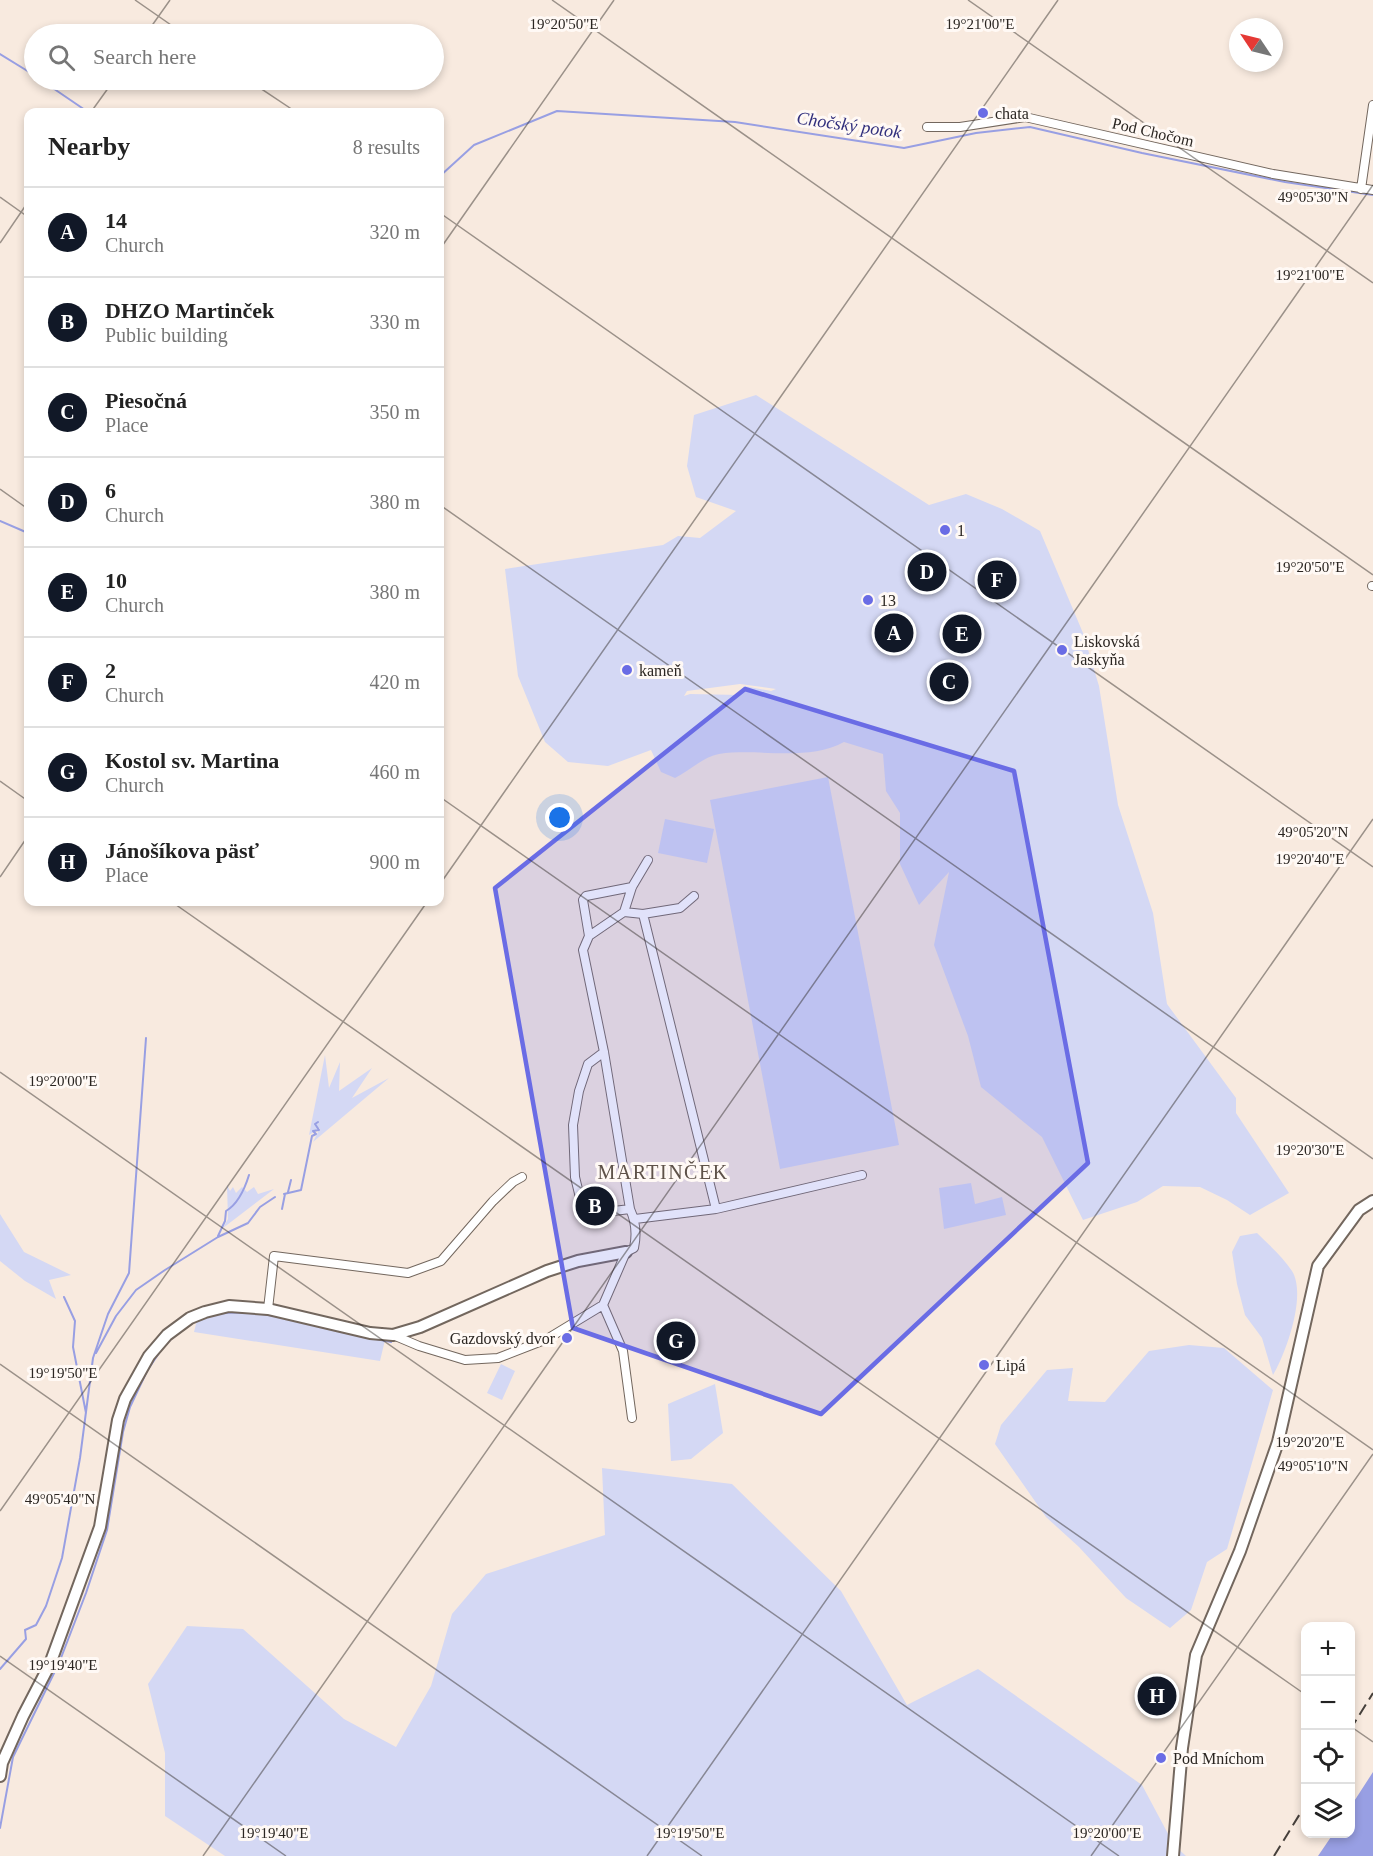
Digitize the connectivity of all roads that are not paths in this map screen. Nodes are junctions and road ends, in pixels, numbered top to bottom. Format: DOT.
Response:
graph roads {
  1 [pos="1373,105"];
  2 [pos="927,127"];
  3 [pos="1361,189"];
  4 [pos="1373,190"];
  5 [pos="648,860"];
  6 [pos="632,887"];
  7 [pos="694,896"];
  8 [pos="624,912"];
  9 [pos="643,914"];
  10 [pos="589,936"];
  11 [pos="604,1052"];
  12 [pos="862,1175"];
  13 [pos="522,1177"];
  14 [pos="1373,1201"];
  15 [pos="630,1209"];
  16 [pos="716,1209"];
  17 [pos="635,1219"];
  18 [pos="626,1252"];
  19 [pos="603,1305"];
  20 [pos="268,1309"];
  21 [pos="393,1335"];
  22 [pos="632,1418"];
  23 [pos="0,1776"];
  24 [pos="1173,1856"];
  1 -- 3 [label="street"];
  2 -- 3 [label="street, Pod Chočom"];
  3 -- 4 [label="street, Pod Chočom"];
  5 -- 6 [label="street"];
  6 -- 8 [label="street"];
  6 -- 10 [label="street"];
  7 -- 9 [label="street"];
  8 -- 9 [label="street"];
  8 -- 10 [label="street"];
  9 -- 16 [label="street"];
  10 -- 11 [label="street"];
  11 -- 15 [label="street"];
  11 -- 15 [label="street"];
  12 -- 16 [label="street"];
  13 -- 20 [label="street"];
  14 -- 24 [label="street"];
  15 -- 17 [label="street"];
  16 -- 17 [label="street"];
  17 -- 18 [label="street"];
  18 -- 19 [label="street"];
  18 -- 21 [label="street"];
  19 -- 21 [label="street"];
  19 -- 22 [label="street"];
  20 -- 21 [label="street"];
  20 -- 23 [label="street"];
}
